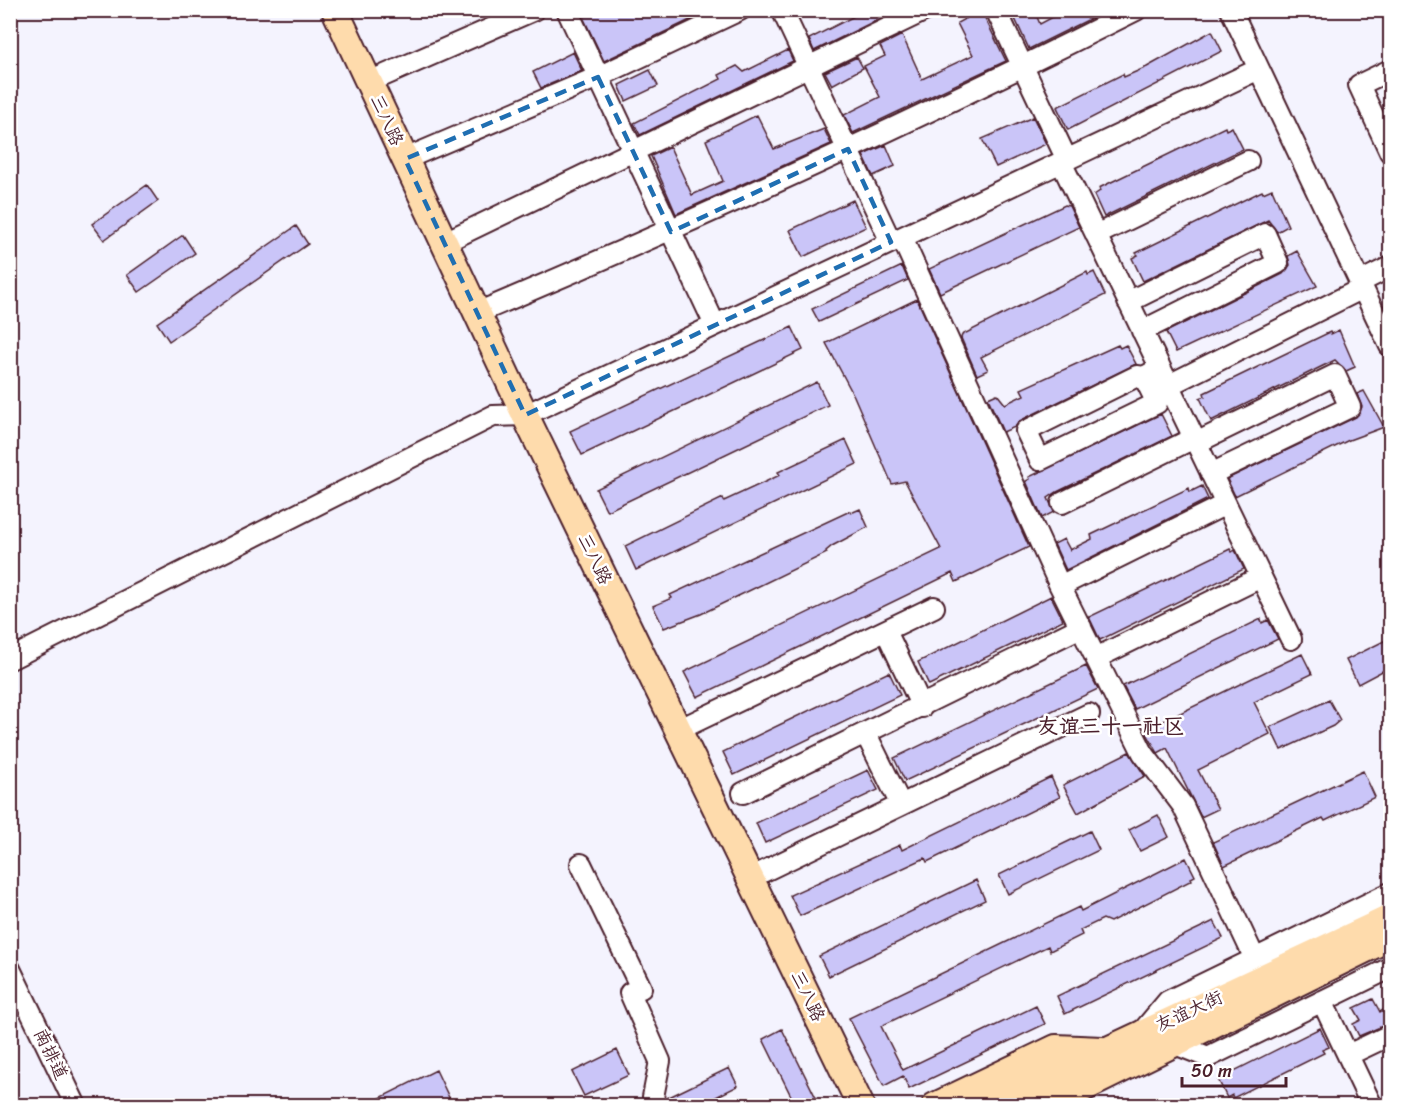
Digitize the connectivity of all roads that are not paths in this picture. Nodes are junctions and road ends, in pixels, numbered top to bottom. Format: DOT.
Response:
graph roads {
  1 [pos="335,10"];
  2 [pos="534,10"];
  3 [pos="567,10"];
  4 [pos="740,10"];
  5 [pos="782,10"];
  6 [pos="926,10"];
  7 [pos="996,10"];
  8 [pos="1136,10"];
  9 [pos="1231,10"];
  10 [pos="808,66"];
  11 [pos="1023,67"];
  12 [pos="1259,69"];
  13 [pos="1390,70"];
  14 [pos="598,77"];
  15 [pos="369,82"];
  16 [pos="848,149"];
  17 [pos="632,150"];
  18 [pos="1390,152"];
  19 [pos="405,159"];
  20 [pos="1064,161"];
  21 [pos="1248,161"];
  22 [pos="671,232"];
  23 [pos="1096,235"];
  24 [pos="897,240"];
  25 [pos="445,243"];
  26 [pos="1390,267"];
  27 [pos="1361,285"];
  28 [pos="1128,302"];
  29 [pos="477,313"];
  30 [pos="714,326"];
  31 [pos="1142,331"];
  32 [pos="1390,346"];
  33 [pos="1158,377"];
  34 [pos="525,415"];
  35 [pos="1195,440"];
  36 [pos="1211,474"];
  37 [pos="1062,504"];
  38 [pos="1226,504"];
  39 [pos="1261,577"];
  40 [pos="1060,586"];
  41 [pos="934,607"];
  42 [pos="1081,627"];
  43 [pos="886,631"];
  44 [pos="1291,639"];
  45 [pos="1096,658"];
  46 [pos="10,659"];
  47 [pos="922,706"];
  48 [pos="1089,714"];
  49 [pos="678,730"];
  50 [pos="866,734"];
  51 [pos="743,794"];
  52 [pos="901,805"];
  53 [pos="581,864"];
  54 [pos="750,878"];
  55 [pos="1390,893"];
  56 [pos="1390,918"];
  57 [pos="1390,938"];
  58 [pos="1255,959"];
  59 [pos="10,969"];
  60 [pos="1390,969"];
  61 [pos="1322,1001"];
  62 [pos="1141,1033"];
  63 [pos="1390,1035"];
  64 [pos="1175,1044"];
  65 [pos="1105,1050"];
  66 [pos="1348,1055"];
  67 [pos="76,1106"];
  68 [pos="657,1106"];
  69 [pos="861,1106"];
  70 [pos="935,1106"];
  71 [pos="988,1106"];
  72 [pos="1047,1106"];
  73 [pos="1372,1106"];
  1 -- 15 [label="main road, 三八路"];
  2 -- 15 [label="street"];
  3 -- 14 [label="street"];
  4 -- 14 [label="street"];
  5 -- 10 [label="street"];
  6 -- 10 [label="street"];
  7 -- 11 [label="street"];
  8 -- 11 [label="street"];
  9 -- 12 [label="street"];
  10 -- 16 [label="street"];
  10 -- 17 [label="street"];
  11 -- 16 [label="street"];
  11 -- 20 [label="street"];
  12 -- 20 [label="street"];
  12 -- 27 [label="street"];
  13 -- 18 [label="street"];
  14 -- 17 [label="street"];
  14 -- 19 [label="street"];
  15 -- 19 [label="main road, 三八路"];
  16 -- 22 [label="street"];
  16 -- 24 [label="street"];
  17 -- 22 [label="street"];
  17 -- 25 [label="street"];
  19 -- 25 [label="main road, 三八路"];
  20 -- 23 [label="street"];
  20 -- 24 [label="street"];
  21 -- 23 [label="street"];
  22 -- 29 [label="street"];
  22 -- 30 [label="street"];
  23 -- 28 [label="street"];
  24 -- 30 [label="street"];
  24 -- 40 [label="street"];
  25 -- 29 [label="main road, 三八路"];
  26 -- 27 [label="street"];
  27 -- 32 [label="street"];
  27 -- 33 [label="street"];
  28 -- 31 [label="street"];
  28 -- 31 [label="street"];
  29 -- 34 [label="main road, 三八路"];
  30 -- 34 [label="street"];
  31 -- 33 [label="street"];
  33 -- 33 [label="street"];
  33 -- 35 [label="street"];
  34 -- 46 [label="street"];
  34 -- 49 [label="main road, 三八路"];
  35 -- 36 [label="street"];
  35 -- 36 [label="street"];
  35 -- 37 [label="street"];
  36 -- 38 [label="street"];
  38 -- 39 [label="street"];
  38 -- 40 [label="street"];
  39 -- 44 [label="street"];
  39 -- 45 [label="street"];
  40 -- 42 [label="street"];
  41 -- 43 [label="street"];
  42 -- 45 [label="street"];
  42 -- 47 [label="street"];
  43 -- 47 [label="street"];
  43 -- 49 [label="street"];
  45 -- 58 [label="street"];
  47 -- 50 [label="street"];
  48 -- 52 [label="street"];
  49 -- 54 [label="main road, 三八路"];
  50 -- 51 [label="street"];
  50 -- 52 [label="street"];
  52 -- 54 [label="street"];
  53 -- 68 [label="street"];
  54 -- 69 [label="main road, 三八路"];
  55 -- 58 [label="street"];
  56 -- 62 [label="main road, 友谊大街"];
  57 -- 64 [label="main road, 友谊大街"];
  58 -- 62 [label="street"];
  59 -- 67 [label="street, 南排道"];
  60 -- 61 [label="street"];
  61 -- 64 [label="street"];
  61 -- 66 [label="street"];
  62 -- 65 [label="main road, 友谊大街"];
  63 -- 66 [label="street"];
  64 -- 72 [label="main road, 友谊大街"];
  65 -- 70 [label="main road"];
  65 -- 71 [label="main road, 友谊大街"];
  66 -- 73 [label="street"];
}
